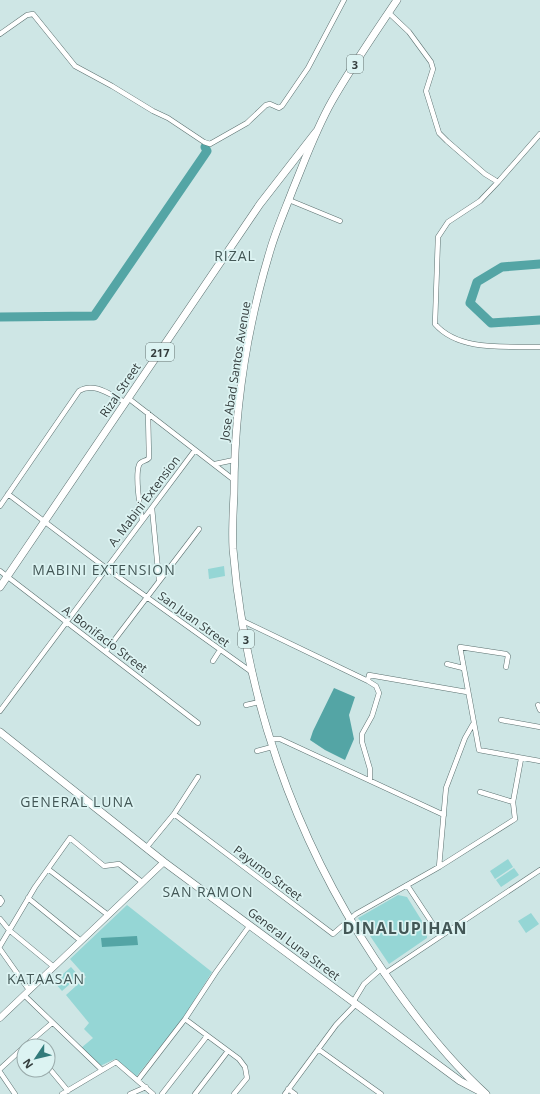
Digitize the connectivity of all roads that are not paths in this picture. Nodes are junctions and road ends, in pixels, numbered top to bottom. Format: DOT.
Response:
graph roads {
  1 [pos="344,0"];
  2 [pos="397,0"];
  3 [pos="389,13"];
  4 [pos="1,31"];
  5 [pos="317,130"];
  6 [pos="540,134"];
  7 [pos="498,182"];
  8 [pos="289,200"];
  9 [pos="340,221"];
  10 [pos="540,347"];
  11 [pos="127,400"];
  12 [pos="148,413"];
  13 [pos="195,450"];
  14 [pos="234,460"];
  15 [pos="215,464"];
  16 [pos="234,480"];
  17 [pos="8,494"];
  18 [pos="0,506"];
  19 [pos="152,508"];
  20 [pos="142,520"];
  21 [pos="45,521"];
  22 [pos="199,529"];
  23 [pos="106,568"];
  24 [pos="0,571"];
  25 [pos="7,576"];
  26 [pos="159,580"];
  27 [pos="0,587"];
  28 [pos="147,597"];
  29 [pos="243,621"];
  30 [pos="67,622"];
  31 [pos="220,650"];
  32 [pos="106,651"];
  33 [pos="213,661"];
  34 [pos="447,664"];
  35 [pos="506,667"];
  36 [pos="463,668"];
  37 [pos="253,673"];
  38 [pos="368,681"];
  39 [pos="467,692"];
  40 [pos="259,702"];
  41 [pos="246,705"];
  42 [pos="0,711"];
  43 [pos="501,720"];
  44 [pos="198,723"];
  45 [pos="473,724"];
  46 [pos="540,727"];
  47 [pos="0,732"];
  48 [pos="271,743"];
  49 [pos="256,751"];
  50 [pos="520,759"];
  51 [pos="540,761"];
  52 [pos="198,777"];
  53 [pos="370,780"];
  54 [pos="480,792"];
  55 [pos="513,802"];
  56 [pos="174,814"];
  57 [pos="444,815"];
  58 [pos="146,848"];
  59 [pos="164,862"];
  60 [pos="439,867"];
  61 [pos="48,869"];
  62 [pos="540,870"];
  63 [pos="142,882"];
  64 [pos="408,885"];
  65 [pos="0,898"];
  66 [pos="28,898"];
  67 [pos="0,904"];
  68 [pos="108,915"];
  69 [pos="0,919"];
  70 [pos="349,919"];
  71 [pos="250,925"];
  72 [pos="9,930"];
  73 [pos="440,935"];
  74 [pos="81,941"];
  75 [pos="0,946"];
  76 [pos="0,949"];
  77 [pos="54,967"];
  78 [pos="383,971"];
  79 [pos="27,992"];
  80 [pos="354,1003"];
  81 [pos="0,1018"];
  82 [pos="185,1020"];
  83 [pos="52,1023"];
  84 [pos="207,1036"];
  85 [pos="35,1038"];
  86 [pos="318,1049"];
  87 [pos="228,1051"];
  88 [pos="16,1056"];
  89 [pos="101,1069"];
  90 [pos="0,1071"];
  91 [pos="56,1077"];
  92 [pos="138,1080"];
  93 [pos="146,1087"];
  94 [pos="288,1089"];
  95 [pos="68,1091"];
  96 [pos="15,1094"];
  97 [pos="62,1094"];
  98 [pos="130,1094"];
  99 [pos="153,1094"];
  100 [pos="162,1094"];
  101 [pos="195,1094"];
  102 [pos="234,1094"];
  103 [pos="285,1094"];
  104 [pos="295,1094"];
  105 [pos="381,1094"];
  106 [pos="485,1094"];
  1 -- 4 [label="street"];
  2 -- 3 [label="main road, Jose Abad Santos Avenue / 3"];
  3 -- 5 [label="main road, Jose Abad Santos Avenue / 3"];
  3 -- 7 [label="street"];
  5 -- 8 [label="main road, Jose Abad Santos Avenue / 3"];
  5 -- 11 [label="main road, Rizal Street / 217"];
  6 -- 7 [label="street"];
  7 -- 10 [label="street"];
  8 -- 9 [label="street"];
  8 -- 14 [label="main road, Jose Abad Santos Avenue / 3"];
  11 -- 12 [label="street"];
  11 -- 17 [label="street"];
  11 -- 21 [label="main road, Rizal Street / 217"];
  12 -- 13 [label="street"];
  12 -- 20 [label="street"];
  13 -- 15 [label="street"];
  13 -- 19 [label="street, A. Mabini Extension"];
  14 -- 15 [label="street"];
  14 -- 16 [label="main road, Jose Abad Santos Avenue / 3"];
  15 -- 16 [label="street"];
  16 -- 29 [label="main road, Jose Abad Santos Avenue / 3"];
  17 -- 18 [label="street"];
  17 -- 21 [label="street, San Juan Street"];
  19 -- 20 [label="street, A. Mabini Extension"];
  19 -- 26 [label="street"];
  20 -- 23 [label="street, A. Mabini Extension"];
  21 -- 23 [label="street, San Juan Street"];
  21 -- 25 [label="main road, Rizal Street / 217"];
  22 -- 26 [label="street"];
  23 -- 28 [label="street, San Juan Street"];
  23 -- 30 [label="street, A. Mabini Extension"];
  24 -- 25 [label="street, A. Bonifacio Street"];
  25 -- 27 [label="main road, Rizal Street / 217"];
  25 -- 30 [label="street, A. Bonifacio Street"];
  26 -- 28 [label="street"];
  28 -- 31 [label="street, San Juan Street"];
  28 -- 32 [label="street"];
  29 -- 37 [label="main road, Jose Abad Santos Avenue / 3"];
  29 -- 38 [label="street"];
  30 -- 32 [label="street, A. Bonifacio Street"];
  30 -- 42 [label="street, A. Mabini Extension"];
  31 -- 33 [label="street"];
  31 -- 37 [label="street, San Juan Street"];
  32 -- 44 [label="street, A. Bonifacio Street"];
  34 -- 36 [label="street"];
  35 -- 36 [label="street"];
  36 -- 39 [label="street"];
  37 -- 40 [label="main road, Jose Abad Santos Avenue / 3"];
  38 -- 39 [label="street"];
  38 -- 53 [label="street"];
  39 -- 45 [label="street"];
  40 -- 41 [label="street"];
  40 -- 48 [label="main road, Jose Abad Santos Avenue / 3"];
  43 -- 46 [label="street"];
  45 -- 50 [label="street"];
  45 -- 57 [label="street"];
  47 -- 58 [label="main road, General Luna Street"];
  48 -- 49 [label="street"];
  48 -- 53 [label="street"];
  48 -- 70 [label="main road, Jose Abad Santos Avenue / 3"];
  50 -- 51 [label="street"];
  50 -- 55 [label="street"];
  52 -- 56 [label="street"];
  53 -- 57 [label="street"];
  54 -- 55 [label="street"];
  55 -- 60 [label="street"];
  56 -- 58 [label="street"];
  56 -- 70 [label="street, Payumo Street"];
  57 -- 60 [label="street"];
  58 -- 59 [label="main road, General Luna Street"];
  59 -- 63 [label="main road"];
  59 -- 71 [label="main road, General Luna Street"];
  60 -- 64 [label="street"];
  61 -- 63 [label="street"];
  61 -- 66 [label="street"];
  61 -- 68 [label="street"];
  62 -- 73 [label="street"];
  63 -- 68 [label="main road"];
  64 -- 70 [label="street"];
  64 -- 73 [label="street"];
  65 -- 67 [label="street"];
  66 -- 72 [label="street"];
  66 -- 74 [label="street"];
  68 -- 74 [label="main road"];
  69 -- 72 [label="street"];
  70 -- 78 [label="main road, Jose Abad Santos Avenue / 3"];
  71 -- 80 [label="main road, General Luna Street"];
  71 -- 82 [label="street"];
  72 -- 75 [label="street"];
  72 -- 77 [label="street"];
  73 -- 78 [label="street"];
  74 -- 77 [label="main road"];
  76 -- 79 [label="street"];
  77 -- 79 [label="main road"];
  78 -- 80 [label="street"];
  78 -- 106 [label="main road, Jose Abad Santos Avenue / 3"];
  79 -- 81 [label="main road"];
  79 -- 83 [label="street"];
  80 -- 86 [label="street"];
  80 -- 106 [label="main road, General Luna Street"];
  82 -- 84 [label="street"];
  82 -- 92 [label="street"];
  83 -- 85 [label="street"];
  83 -- 89 [label="street"];
  84 -- 87 [label="street"];
  84 -- 100 [label="street"];
  86 -- 94 [label="street"];
  86 -- 105 [label="street"];
  87 -- 101 [label="street"];
  87 -- 102 [label="street"];
  88 -- 90 [label="street"];
  89 -- 92 [label="street"];
  89 -- 95 [label="street"];
  90 -- 96 [label="street"];
  91 -- 95 [label="street"];
  92 -- 93 [label="street"];
  93 -- 98 [label="street"];
  93 -- 99 [label="street"];
  94 -- 103 [label="street"];
  94 -- 104 [label="street"];
  95 -- 97 [label="street"];
}
